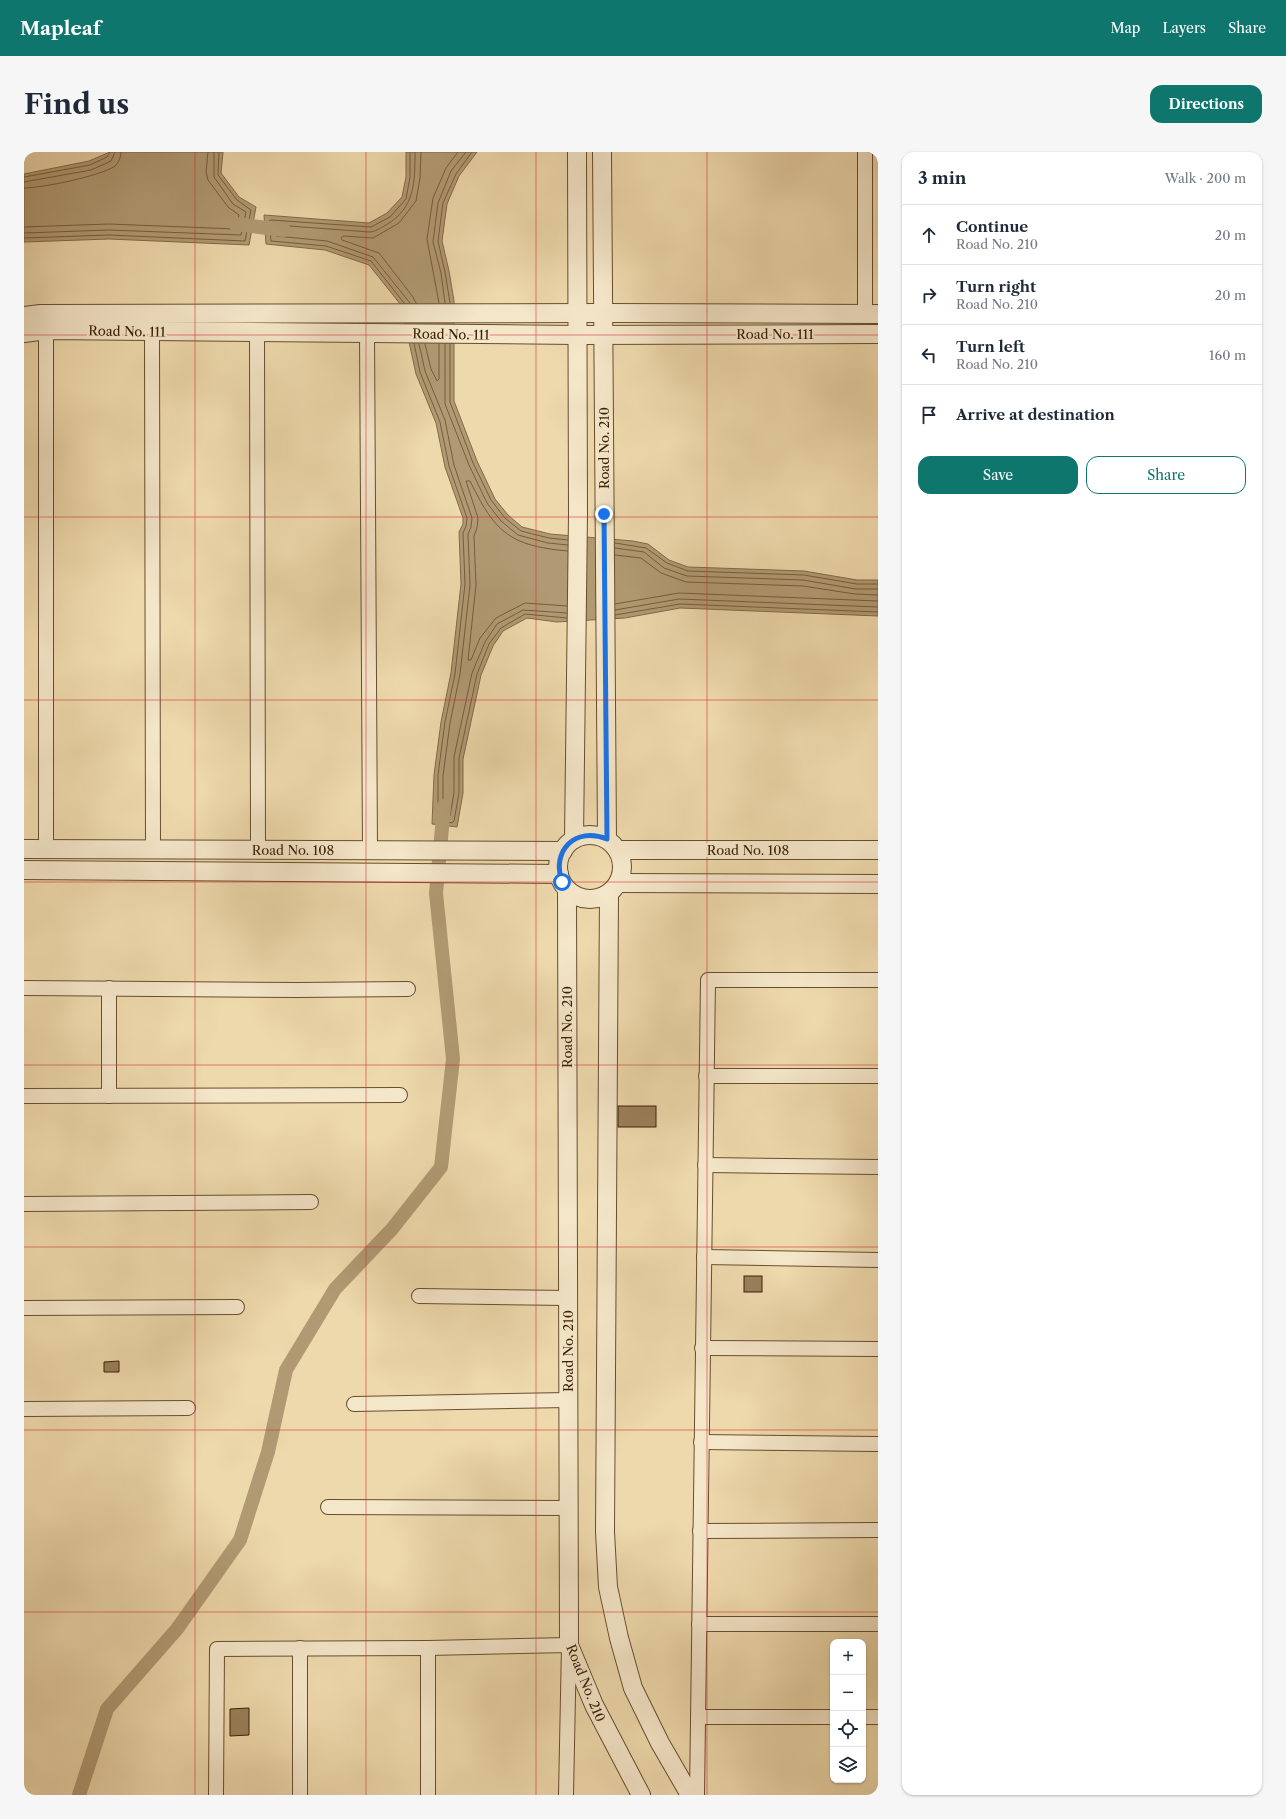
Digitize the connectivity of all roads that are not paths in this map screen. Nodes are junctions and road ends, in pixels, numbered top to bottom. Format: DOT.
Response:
graph roads {
  1 [pos="577,152"];
  2 [pos="602,152"];
  3 [pos="865,152"];
  4 [pos="603,313"];
  5 [pos="577,314"];
  6 [pos="871,314"];
  7 [pos="24,316"];
  8 [pos="46,330"];
  9 [pos="152,331"];
  10 [pos="257,332"];
  11 [pos="24,333"];
  12 [pos="367,333"];
  13 [pos="878,334"];
  14 [pos="577,335"];
  15 [pos="603,335"];
  16 [pos="568,845"];
  17 [pos="612,845"];
  18 [pos="24,849"];
  19 [pos="46,849"];
  20 [pos="153,849"];
  21 [pos="258,850"];
  22 [pos="370,850"];
  23 [pos="878,850"];
  24 [pos="24,870"];
  25 [pos="559,874"];
  26 [pos="878,884"];
  27 [pos="614,888"];
  28 [pos="567,890"];
  29 [pos="878,980"];
  30 [pos="24,988"];
  31 [pos="109,988"];
  32 [pos="408,989"];
  33 [pos="706,1076"];
  34 [pos="878,1076"];
  35 [pos="400,1095"];
  36 [pos="24,1096"];
  37 [pos="109,1096"];
  38 [pos="705,1165"];
  39 [pos="878,1167"];
  40 [pos="311,1202"];
  41 [pos="24,1204"];
  42 [pos="704,1257"];
  43 [pos="878,1260"];
  44 [pos="419,1296"];
  45 [pos="568,1298"];
  46 [pos="237,1307"];
  47 [pos="24,1308"];
  48 [pos="702,1348"];
  49 [pos="878,1349"];
  50 [pos="568,1400"];
  51 [pos="354,1404"];
  52 [pos="188,1408"];
  53 [pos="24,1409"];
  54 [pos="701,1442"];
  55 [pos="878,1444"];
  56 [pos="328,1507"];
  57 [pos="568,1508"];
  58 [pos="700,1530"];
  59 [pos="878,1530"];
  60 [pos="699,1624"];
  61 [pos="878,1624"];
  62 [pos="569,1645"];
  63 [pos="300,1648"];
  64 [pos="428,1648"];
  65 [pos="698,1717"];
  66 [pos="830,1717"];
  67 [pos="866,1717"];
  68 [pos="878,1717"];
  69 [pos="216,1795"];
  70 [pos="300,1795"];
  71 [pos="428,1795"];
  72 [pos="566,1795"];
  73 [pos="641,1795"];
  74 [pos="690,1795"];
  75 [pos="696,1795"];
  1 -- 5 [label="street, Road No. 210"];
  2 -- 4 [label="street, Road No. 210"];
  3 -- 6 [label="street"];
  4 -- 5 [label="street, Road No. 111"];
  4 -- 6 [label="street, Road No. 111"];
  4 -- 15 [label="street, Road No. 210"];
  5 -- 7 [label="street, Road No. 111"];
  5 -- 14 [label="street, Road No. 210"];
  8 -- 9 [label="street, Road No. 111"];
  8 -- 11 [label="street, Road No. 111"];
  8 -- 19 [label="street"];
  9 -- 10 [label="street, Road No. 111"];
  9 -- 20 [label="street"];
  10 -- 12 [label="street, Road No. 111"];
  10 -- 21 [label="street"];
  12 -- 14 [label="street, Road No. 111"];
  12 -- 22 [label="street"];
  13 -- 15 [label="street, Road No. 111"];
  14 -- 15 [label="street, Road No. 111"];
  14 -- 16 [label="street, Road No. 210"];
  15 -- 17 [label="street, Road No. 210"];
  16 -- 17 [label="street"];
  16 -- 22 [label="street, Road No. 108"];
  16 -- 25 [label="street, Road No. 210"];
  17 -- 23 [label="street, Road No. 108"];
  17 -- 27 [label="street, Road No. 210"];
  18 -- 19 [label="street, Road No. 108"];
  19 -- 20 [label="street, Road No. 108"];
  20 -- 21 [label="street, Road No. 108"];
  21 -- 22 [label="street, Road No. 108"];
  24 -- 25 [label="street, Road No. 108"];
  25 -- 28 [label="street, Road No. 210"];
  26 -- 27 [label="street"];
  27 -- 28 [label="street"];
  27 -- 74 [label="street, Road No. 210"];
  28 -- 45 [label="street, Road No. 210"];
  29 -- 33 [label="street"];
  30 -- 31 [label="street"];
  31 -- 32 [label="street"];
  31 -- 37 [label="street"];
  33 -- 34 [label="street"];
  33 -- 38 [label="street"];
  35 -- 37 [label="street"];
  36 -- 37 [label="street"];
  38 -- 39 [label="street"];
  38 -- 42 [label="street"];
  40 -- 41 [label="street"];
  42 -- 43 [label="street"];
  42 -- 48 [label="street"];
  44 -- 45 [label="street"];
  45 -- 50 [label="street, Road No. 210"];
  46 -- 47 [label="street"];
  48 -- 49 [label="street"];
  48 -- 54 [label="street"];
  50 -- 51 [label="street"];
  50 -- 57 [label="street, Road No. 210"];
  52 -- 53 [label="street"];
  54 -- 55 [label="street"];
  54 -- 58 [label="street"];
  56 -- 57 [label="street"];
  57 -- 62 [label="street, Road No. 210"];
  58 -- 59 [label="street"];
  58 -- 60 [label="street"];
  60 -- 61 [label="street"];
  60 -- 65 [label="street"];
  62 -- 64 [label="street"];
  62 -- 72 [label="street"];
  62 -- 73 [label="street, Road No. 210"];
  63 -- 64 [label="street"];
  63 -- 69 [label="street"];
  63 -- 70 [label="street"];
  64 -- 71 [label="street"];
  65 -- 66 [label="street"];
  65 -- 75 [label="street"];
  67 -- 68 [label="street"];
}
